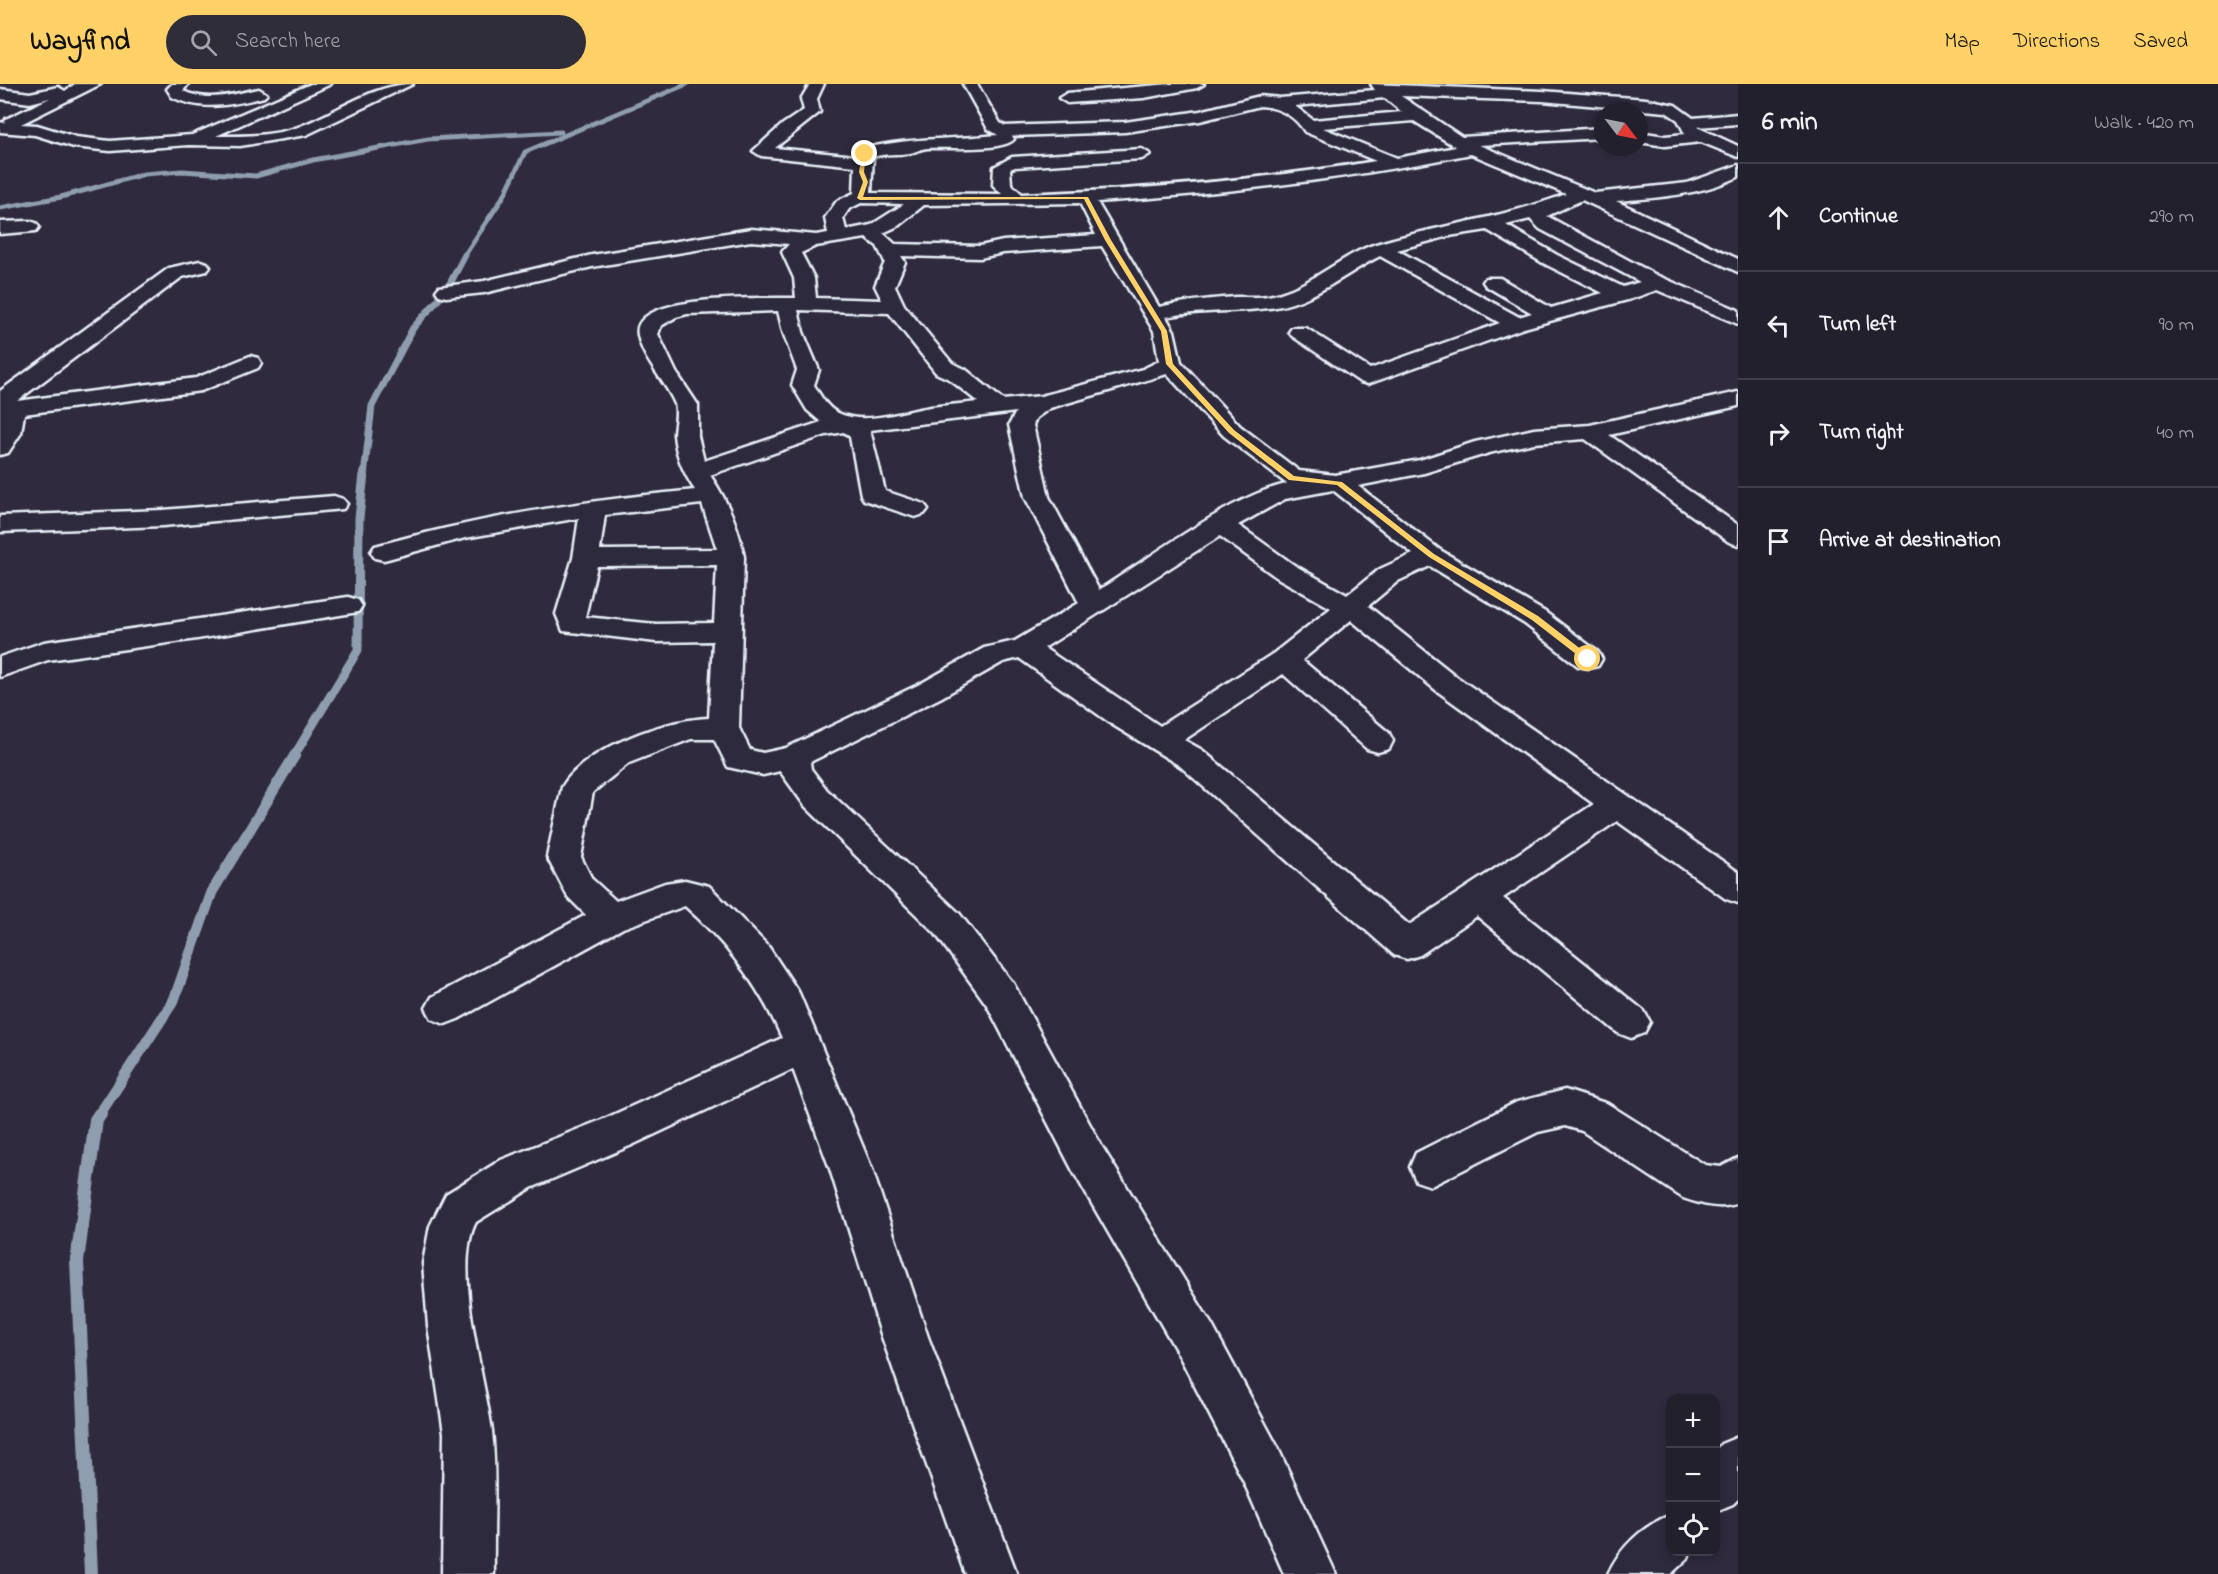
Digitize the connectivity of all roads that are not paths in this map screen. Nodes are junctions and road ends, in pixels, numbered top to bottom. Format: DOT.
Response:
graph roads {
  1 [pos="94,84"];
  2 [pos="181,84"];
  3 [pos="324,84"];
  4 [pos="816,84"];
  5 [pos="970,84"];
  6 [pos="1051,84"];
  7 [pos="1197,84"];
  8 [pos="1248,84"];
  9 [pos="400,87"];
  10 [pos="77,88"];
  11 [pos="1388,89"];
  12 [pos="304,91"];
  13 [pos="1546,92"];
  14 [pos="0,94"];
  15 [pos="369,94"];
  16 [pos="287,98"];
  17 [pos="1067,98"];
  18 [pos="222,103"];
  19 [pos="1278,103"];
  20 [pos="252,112"];
  21 [pos="1200,116"];
  22 [pos="1414,116"];
  23 [pos="1738,118"];
  24 [pos="1308,124"];
  25 [pos="7,127"];
  26 [pos="1125,127"];
  27 [pos="1220,127"];
  28 [pos="1689,128"];
  29 [pos="1083,129"];
  30 [pos="1594,134"];
  31 [pos="1004,135"];
  32 [pos="1569,136"];
  33 [pos="1648,138"];
  34 [pos="188,140"];
  35 [pos="149,144"];
  36 [pos="1463,145"];
  37 [pos="1738,152"];
  38 [pos="1149,156"];
  39 [pos="1023,160"];
  40 [pos="863,162"];
  41 [pos="1394,163"];
  42 [pos="131,164"];
  43 [pos="1738,170"];
  44 [pos="1185,190"];
  45 [pos="1588,196"];
  46 [pos="860,198"];
  47 [pos="1016,198"];
  48 [pos="1086,198"];
  49 [pos="920,200"];
  50 [pos="1621,201"];
  51 [pos="1544,208"];
  52 [pos="1490,224"];
  53 [pos="30,227"];
  54 [pos="0,228"];
  55 [pos="870,232"];
  56 [pos="838,236"];
  57 [pos="813,240"];
  58 [pos="1108,240"];
  59 [pos="1683,241"];
  60 [pos="1380,249"];
  61 [pos="889,250"];
  62 [pos="1608,259"];
  63 [pos="1738,266"];
  64 [pos="200,267"];
  65 [pos="1493,282"];
  66 [pos="1661,282"];
  67 [pos="446,291"];
  68 [pos="1624,295"];
  69 [pos="795,305"];
  70 [pos="895,307"];
  71 [pos="1153,314"];
  72 [pos="1548,315"];
  73 [pos="1738,318"];
  74 [pos="1517,324"];
  75 [pos="1299,332"];
  76 [pos="250,363"];
  77 [pos="1170,364"];
  78 [pos="1738,399"];
  79 [pos="6,402"];
  80 [pos="1042,403"];
  81 [pos="999,408"];
  82 [pos="848,424"];
  83 [pos="1590,432"];
  84 [pos="0,448"];
  85 [pos="695,472"];
  86 [pos="1339,483"];
  87 [pos="712,496"];
  88 [pos="333,504"];
  89 [pos="593,508"];
  90 [pos="915,509"];
  91 [pos="0,524"];
  92 [pos="1220,524"];
  93 [pos="1738,537"];
  94 [pos="384,552"];
  95 [pos="1431,556"];
  96 [pos="731,557"];
  97 [pos="586,558"];
  98 [pos="348,606"];
  99 [pos="1094,606"];
  100 [pos="1351,608"];
  101 [pos="727,632"];
  102 [pos="1024,648"];
  103 [pos="1588,659"];
  104 [pos="1284,660"];
  105 [pos="0,667"];
  106 [pos="724,728"];
  107 [pos="1161,740"];
  108 [pos="1378,741"];
  109 [pos="794,757"];
  110 [pos="1618,804"];
  111 [pos="1738,890"];
  112 [pos="1480,898"];
  113 [pos="611,918"];
  114 [pos="445,1008"];
  115 [pos="1631,1022"];
  116 [pos="804,1046"];
  117 [pos="1431,1167"];
  118 [pos="1738,1177"];
  119 [pos="1738,1461"];
  120 [pos="1720,1482"];
  121 [pos="1666,1545"];
  122 [pos="468,1574"];
  123 [pos="991,1574"];
  124 [pos="1310,1574"];
  125 [pos="1634,1574"];
  1 -- 10 [label="street"];
  2 -- 18 [label="street"];
  3 -- 12 [label="street"];
  4 -- 40 [label="street"];
  5 -- 31 [label="street"];
  6 -- 17 [label="street"];
  7 -- 17 [label="street"];
  8 -- 19 [label="street"];
  9 -- 15 [label="street"];
  10 -- 14 [label="street"];
  10 -- 25 [label="street"];
  11 -- 13 [label="street"];
  11 -- 19 [label="street"];
  11 -- 22 [label="street"];
  12 -- 15 [label="street"];
  12 -- 16 [label="street"];
  13 -- 28 [label="street"];
  13 -- 32 [label="street"];
  15 -- 34 [label="street"];
  16 -- 18 [label="street"];
  16 -- 20 [label="street"];
  17 -- 29 [label="street"];
  18 -- 20 [label="street"];
  19 -- 21 [label="street"];
  19 -- 24 [label="street"];
  20 -- 34 [label="street"];
  21 -- 26 [label="street"];
  21 -- 27 [label="street"];
  22 -- 24 [label="street"];
  22 -- 36 [label="street"];
  23 -- 28 [label="street"];
  24 -- 41 [label="street"];
  25 -- 35 [label="street"];
  26 -- 29 [label="street"];
  26 -- 38 [label="street"];
  28 -- 33 [label="street"];
  28 -- 37 [label="street"];
  29 -- 31 [label="street"];
  30 -- 32 [label="street"];
  31 -- 39 [label="street"];
  31 -- 40 [label="street"];
  32 -- 36 [label="street"];
  34 -- 35 [label="street"];
  35 -- 42 [label="street"];
  36 -- 41 [label="street"];
  36 -- 45 [label="street"];
  38 -- 39 [label="street"];
  38 -- 44 [label="street"];
  39 -- 47 [label="street"];
  40 -- 46 [label="street"];
  41 -- 44 [label="street"];
  43 -- 50 [label="street"];
  44 -- 48 [label="street"];
  45 -- 50 [label="street"];
  45 -- 51 [label="street"];
  46 -- 49 [label="street"];
  46 -- 56 [label="street"];
  47 -- 48 [label="street"];
  47 -- 49 [label="street"];
  48 -- 58 [label="street"];
  49 -- 55 [label="street"];
  50 -- 59 [label="street"];
  51 -- 52 [label="street"];
  51 -- 62 [label="street"];
  52 -- 60 [label="street"];
  52 -- 68 [label="street"];
  53 -- 54 [label="street"];
  55 -- 56 [label="street"];
  55 -- 61 [label="street"];
  56 -- 57 [label="street"];
  57 -- 67 [label="street"];
  57 -- 69 [label="street"];
  58 -- 61 [label="street"];
  58 -- 71 [label="street"];
  59 -- 62 [label="street"];
  59 -- 63 [label="street"];
  60 -- 71 [label="street"];
  60 -- 74 [label="street"];
  61 -- 70 [label="street"];
  62 -- 66 [label="street"];
  64 -- 79 [label="street"];
  65 -- 72 [label="street"];
  66 -- 68 [label="street"];
  66 -- 73 [label="street"];
  68 -- 72 [label="street"];
  69 -- 70 [label="street"];
  69 -- 82 [label="street"];
  69 -- 85 [label="street"];
  70 -- 81 [label="street"];
  71 -- 77 [label="street"];
  72 -- 74 [label="street"];
  74 -- 75 [label="street"];
  76 -- 79 [label="street"];
  77 -- 80 [label="street"];
  77 -- 86 [label="street"];
  78 -- 83 [label="street"];
  79 -- 84 [label="street"];
  80 -- 81 [label="street"];
  80 -- 99 [label="street"];
  81 -- 82 [label="street"];
  82 -- 85 [label="street"];
  82 -- 90 [label="street"];
  83 -- 86 [label="street"];
  83 -- 93 [label="street"];
  85 -- 87 [label="street"];
  86 -- 92 [label="street"];
  86 -- 95 [label="street"];
  87 -- 89 [label="street"];
  87 -- 96 [label="street"];
  88 -- 91 [label="street"];
  89 -- 94 [label="street"];
  89 -- 97 [label="street"];
  92 -- 99 [label="street"];
  92 -- 100 [label="street"];
  95 -- 100 [label="street"];
  95 -- 103 [label="street"];
  96 -- 97 [label="street"];
  96 -- 101 [label="street"];
  97 -- 101 [label="street"];
  98 -- 105 [label="street"];
  99 -- 102 [label="street"];
  100 -- 104 [label="street"];
  100 -- 110 [label="street"];
  101 -- 106 [label="street"];
  102 -- 107 [label="street"];
  102 -- 109 [label="street"];
  104 -- 107 [label="street"];
  104 -- 108 [label="street"];
  106 -- 109 [label="street"];
  106 -- 113 [label="street"];
  107 -- 112 [label="street"];
  109 -- 124 [label="street"];
  110 -- 111 [label="street"];
  110 -- 112 [label="street"];
  112 -- 115 [label="street"];
  113 -- 114 [label="street"];
  113 -- 116 [label="street"];
  116 -- 122 [label="street"];
  116 -- 123 [label="street"];
  117 -- 118 [label="street"];
  119 -- 120 [label="street"];
  121 -- 125 [label="street"];
}
